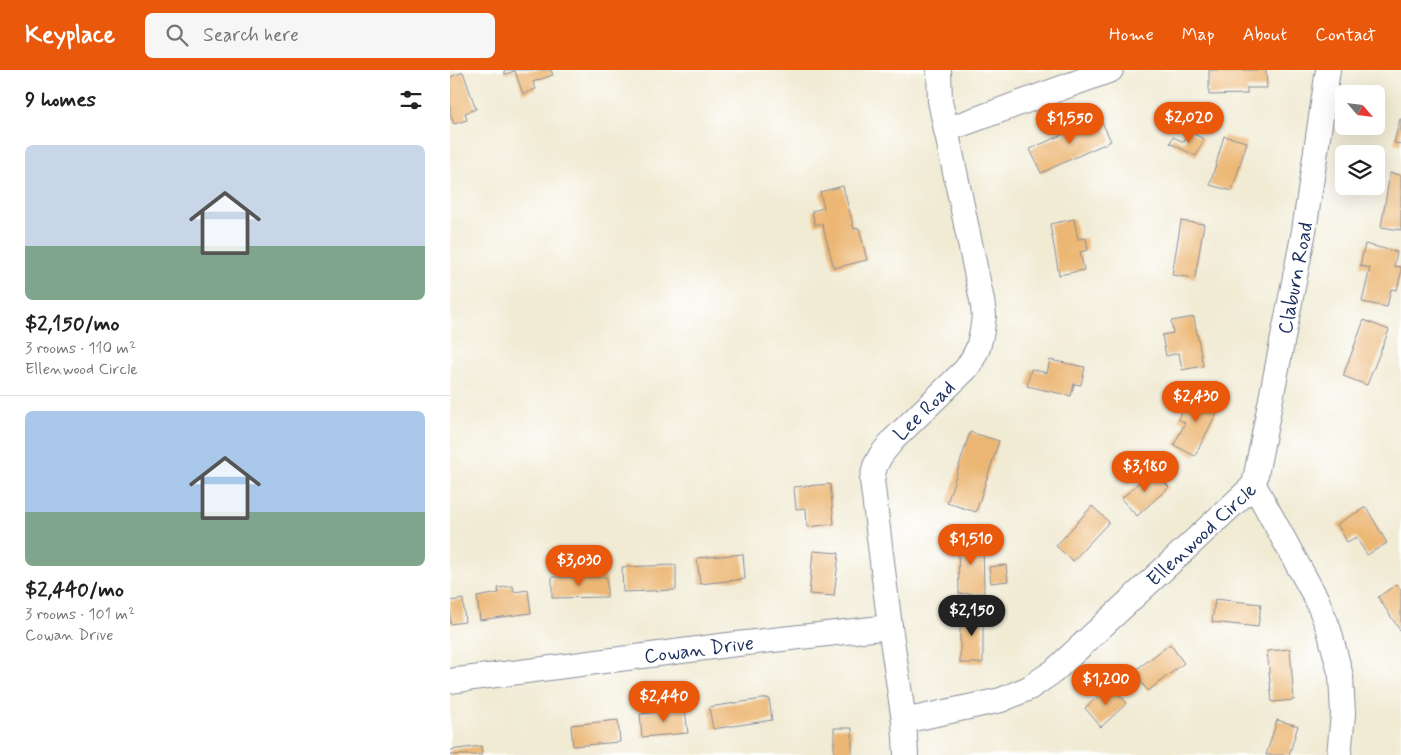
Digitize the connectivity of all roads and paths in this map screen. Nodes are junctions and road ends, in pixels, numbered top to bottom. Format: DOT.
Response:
graph roads {
  1 [pos="939,70"];
  2 [pos="1110,70"];
  3 [pos="1328,70"];
  4 [pos="946,130"];
  5 [pos="1254,485"];
  6 [pos="890,627"];
  7 [pos="450,681"];
  8 [pos="904,721"];
  9 [pos="906,755"];
  10 [pos="1339,755"];
  1 -- 4 [label="street, Lee Road"];
  2 -- 4 [label="street"];
  3 -- 5 [label="street, Claburn Road"];
  4 -- 6 [label="street, Lee Road"];
  5 -- 8 [label="street, Ellenwood Circle"];
  5 -- 10 [label="street, Ellenwood Circle"];
  6 -- 7 [label="street, Cowan Drive"];
  6 -- 8 [label="street, Lee Road"];
  8 -- 9 [label="street, Lee Road"];
}
